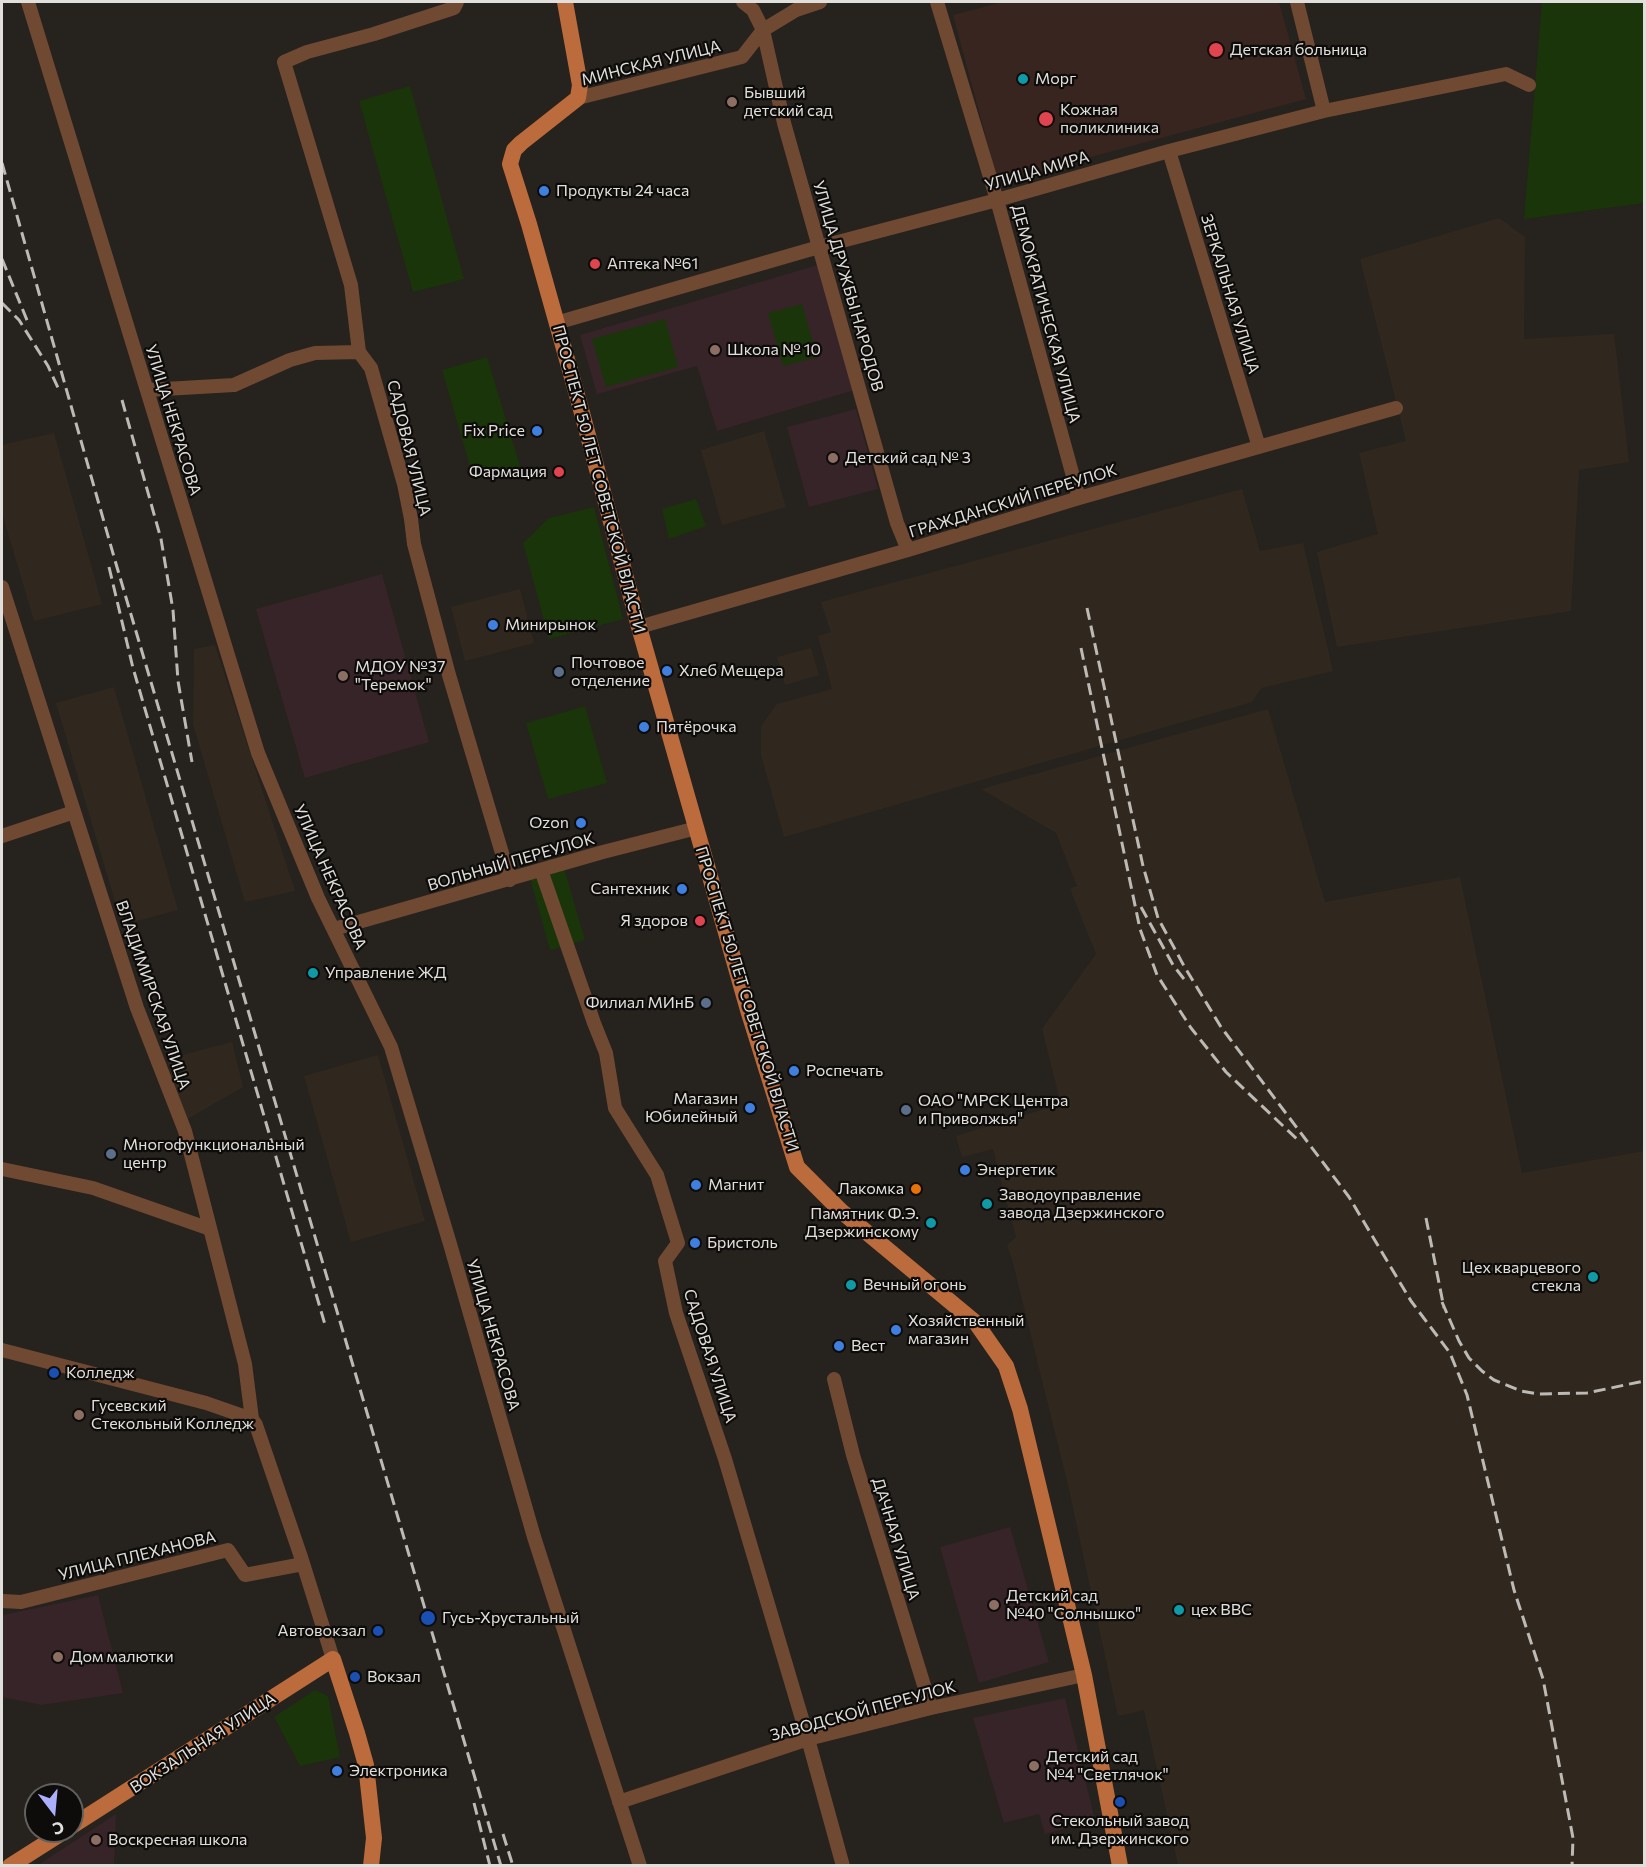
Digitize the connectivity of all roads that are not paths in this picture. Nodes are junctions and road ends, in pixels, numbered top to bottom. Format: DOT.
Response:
graph roads {
  1 [pos="28,2"];
  2 [pos="457,2"];
  3 [pos="565,2"];
  4 [pos="743,2"];
  5 [pos="820,2"];
  6 [pos="937,2"];
  7 [pos="1297,2"];
  8 [pos="762,30"];
  9 [pos="1529,85"];
  10 [pos="579,92"];
  11 [pos="1324,111"];
  12 [pos="1169,151"];
  13 [pos="997,200"];
  14 [pos="819,247"];
  15 [pos="556,323"];
  16 [pos="359,351"];
  17 [pos="147,390"];
  18 [pos="1396,408"];
  19 [pos="1259,447"];
  20 [pos="1079,498"];
  21 [pos="908,550"];
  22 [pos="2,587"];
  23 [pos="639,627"];
  24 [pos="74,812"];
  25 [pos="697,828"];
  26 [pos="2,836"];
  27 [pos="541,870"];
  28 [pos="510,880"];
  29 [pos="334,929"];
  30 [pos="2,1168"];
  31 [pos="210,1229"];
  32 [pos="2,1350"];
  33 [pos="834,1379"];
  34 [pos="252,1419"];
  35 [pos="303,1564"];
  36 [pos="2,1601"];
  37 [pos="333,1659"];
  38 [pos="1084,1675"];
  39 [pos="931,1708"];
  40 [pos="808,1739"];
  41 [pos="620,1802"];
  42 [pos="84,1818"];
  43 [pos="46,1843"];
  44 [pos="10,1866"];
  45 [pos="371,1866"];
  46 [pos="640,1866"];
  47 [pos="843,1866"];
  48 [pos="1120,1866"];
  1 -- 17 [label="street, УЛИЦА НЕКРАСОВА"];
  2 -- 16 [label="street, САДОВАЯ УЛИЦА"];
  3 -- 10 [label="main road"];
  4 -- 8 [label="street, УЛИЦА ДРУЖБЫ НАРОДОВ"];
  5 -- 8 [label="street, МИНСКАЯ УЛИЦА"];
  6 -- 13 [label="street, ДЕМОКРАТИЧЕСКАЯ УЛИЦА"];
  7 -- 11 [label="street"];
  8 -- 10 [label="street, МИНСКАЯ УЛИЦА"];
  8 -- 14 [label="street, УЛИЦА ДРУЖБЫ НАРОДОВ"];
  9 -- 11 [label="street, УЛИЦА МИРА"];
  10 -- 15 [label="main road, ПРОСПЕКТ 50 ЛЕТ СОВЕТСКОЙ ВЛАСТИ"];
  11 -- 12 [label="street, УЛИЦА МИРА"];
  12 -- 13 [label="street, УЛИЦА МИРА"];
  12 -- 19 [label="street, ЗЕРКАЛЬНАЯ УЛИЦА"];
  13 -- 14 [label="street, УЛИЦА МИРА"];
  13 -- 20 [label="street, ДЕМОКРАТИЧЕСКАЯ УЛИЦА"];
  14 -- 15 [label="street, УЛИЦА МИРА"];
  14 -- 21 [label="street, УЛИЦА ДРУЖБЫ НАРОДОВ"];
  15 -- 23 [label="main road, ПРОСПЕКТ 50 ЛЕТ СОВЕТСКОЙ ВЛАСТИ"];
  16 -- 17 [label="street"];
  16 -- 28 [label="street, САДОВАЯ УЛИЦА"];
  17 -- 29 [label="street, УЛИЦА НЕКРАСОВА"];
  18 -- 19 [label="street, ГРАЖДАНСКИЙ ПЕРЕУЛОК"];
  19 -- 20 [label="street, ГРАЖДАНСКИЙ ПЕРЕУЛОК"];
  20 -- 21 [label="street, ГРАЖДАНСКИЙ ПЕРЕУЛОК"];
  21 -- 23 [label="street, ГРАЖДАНСКИЙ ПЕРЕУЛОК"];
  22 -- 24 [label="street, ВЛАДИМИРСКАЯ УЛИЦА"];
  23 -- 25 [label="main road, ПРОСПЕКТ 50 ЛЕТ СОВЕТСКОЙ ВЛАСТИ"];
  24 -- 26 [label="street"];
  24 -- 31 [label="street, ВЛАДИМИРСКАЯ УЛИЦА"];
  25 -- 27 [label="street, ВОЛЬНЫЙ ПЕРЕУЛОК"];
  25 -- 38 [label="main road, ПРОСПЕКТ 50 ЛЕТ СОВЕТСКОЙ ВЛАСТИ"];
  27 -- 28 [label="street, ВОЛЬНЫЙ ПЕРЕУЛОК"];
  27 -- 40 [label="street, САДОВАЯ УЛИЦА"];
  28 -- 29 [label="street, ВОЛЬНЫЙ ПЕРЕУЛОК"];
  29 -- 41 [label="street, УЛИЦА НЕКРАСОВА"];
  30 -- 31 [label="street"];
  31 -- 34 [label="street, ВЛАДИМИРСКАЯ УЛИЦА"];
  32 -- 34 [label="street"];
  33 -- 39 [label="street, ДАЧНАЯ УЛИЦА"];
  34 -- 35 [label="street, ВЛАДИМИРСКАЯ УЛИЦА"];
  35 -- 36 [label="street, УЛИЦА ПЛЕХАНОВА"];
  35 -- 37 [label="street"];
  37 -- 42 [label="main road, ВОКЗАЛЬНАЯ УЛИЦА"];
  37 -- 45 [label="main road"];
  38 -- 39 [label="street, ЗАВОДСКОЙ ПЕРЕУЛОК"];
  38 -- 48 [label="main road, ПРОСПЕКТ 50 ЛЕТ СОВЕТСКОЙ ВЛАСТИ"];
  39 -- 40 [label="street, ЗАВОДСКОЙ ПЕРЕУЛОК"];
  40 -- 41 [label="street, ЗАВОДСКОЙ ПЕРЕУЛОК"];
  40 -- 47 [label="street, САДОВАЯ УЛИЦА"];
  41 -- 46 [label="street, УЛИЦА НЕКРАСОВА"];
  43 -- 44 [label="main road"];
}
